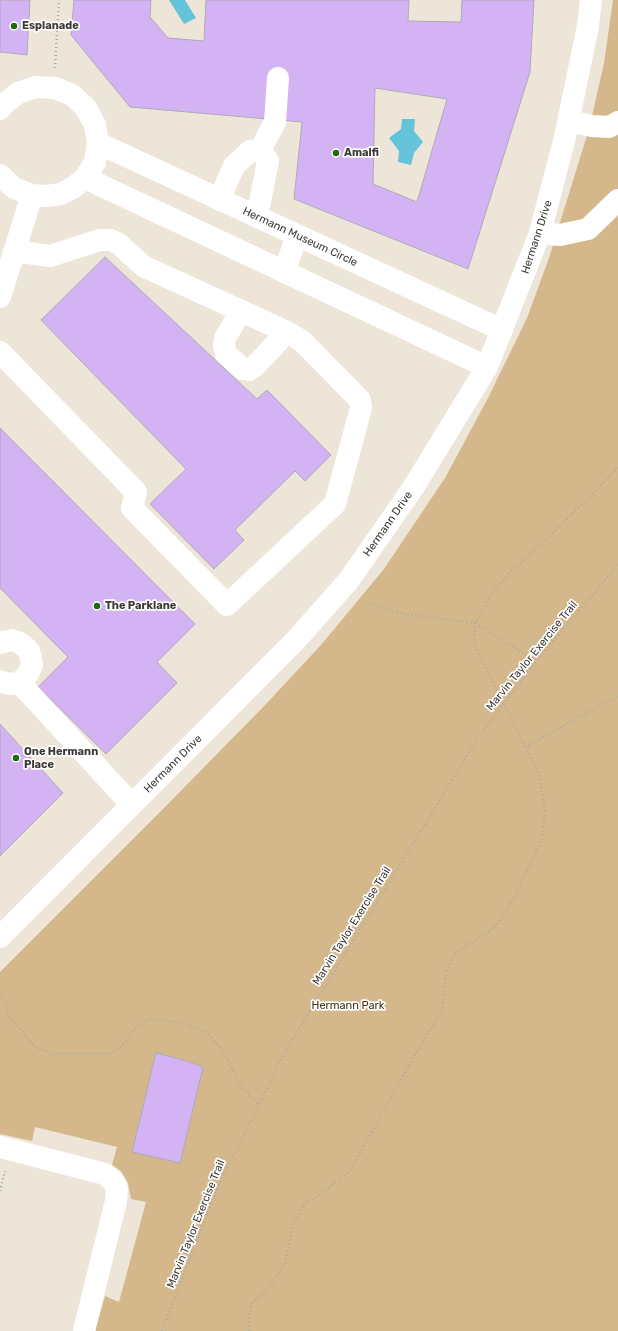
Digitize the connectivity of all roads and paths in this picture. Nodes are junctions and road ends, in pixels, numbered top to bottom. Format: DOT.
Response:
graph roads {
  1 [pos="59,0"];
  2 [pos="591,0"];
  3 [pos="55,70"];
  4 [pos="278,78"];
  5 [pos="1,106"];
  6 [pos="569,121"];
  7 [pos="618,122"];
  8 [pos="98,143"];
  9 [pos="260,150"];
  10 [pos="0,175"];
  11 [pos="85,178"];
  12 [pos="32,195"];
  13 [pos="219,200"];
  14 [pos="618,200"];
  15 [pos="257,217"];
  16 [pos="540,233"];
  17 [pos="297,236"];
  18 [pos="14,251"];
  19 [pos="284,272"];
  20 [pos="0,297"];
  21 [pos="241,311"];
  22 [pos="502,330"];
  23 [pos="287,332"];
  24 [pos="0,352"];
  25 [pos="487,367"];
  26 [pos="618,468"];
  27 [pos="618,565"];
  28 [pos="369,604"];
  29 [pos="475,623"];
  30 [pos="0,643"];
  31 [pos="536,661"];
  32 [pos="10,682"];
  33 [pos="618,696"];
  34 [pos="504,703"];
  35 [pos="525,746"];
  36 [pos="132,805"];
  37 [pos="0,937"];
  38 [pos="0,995"];
  39 [pos="258,1104"];
  40 [pos="0,1147"];
  41 [pos="84,1331"];
  42 [pos="162,1331"];
  43 [pos="249,1331"];
  1 -- 3 [label="path"];
  2 -- 6 [label="street, Hermann Drive"];
  4 -- 9 [label="street"];
  5 -- 8 [label="street"];
  6 -- 7 [label="street"];
  6 -- 16 [label="street, Hermann Drive"];
  8 -- 11 [label="street"];
  8 -- 13 [label="street, Hermann Museum Circle"];
  9 -- 13 [label="street"];
  9 -- 15 [label="street"];
  10 -- 12 [label="street"];
  11 -- 12 [label="street"];
  11 -- 19 [label="street"];
  12 -- 18 [label="street"];
  13 -- 15 [label="street, Hermann Museum Circle"];
  14 -- 16 [label="street"];
  15 -- 17 [label="street, Hermann Museum Circle"];
  16 -- 22 [label="street, Hermann Drive"];
  17 -- 19 [label="street"];
  17 -- 22 [label="street, Hermann Museum Circle"];
  18 -- 20 [label="street"];
  18 -- 21 [label="street"];
  19 -- 25 [label="street"];
  21 -- 23 [label="street"];
  21 -- 23 [label="street"];
  22 -- 25 [label="street, Hermann Drive"];
  23 -- 24 [label="street"];
  25 -- 36 [label="street, Hermann Drive"];
  26 -- 29 [label="path"];
  27 -- 31 [label="path, Marvin Taylor Exercise Trail"];
  28 -- 29 [label="path"];
  29 -- 31 [label="path"];
  29 -- 34 [label="path"];
  30 -- 32 [label="street"];
  31 -- 34 [label="path, Marvin Taylor Exercise Trail"];
  32 -- 36 [label="street"];
  33 -- 35 [label="path"];
  34 -- 35 [label="path"];
  34 -- 39 [label="path, Marvin Taylor Exercise Trail"];
  35 -- 43 [label="path"];
  36 -- 37 [label="street, Hermann Drive"];
  38 -- 39 [label="path"];
  39 -- 42 [label="path, Marvin Taylor Exercise Trail"];
  40 -- 41 [label="street"];
}
